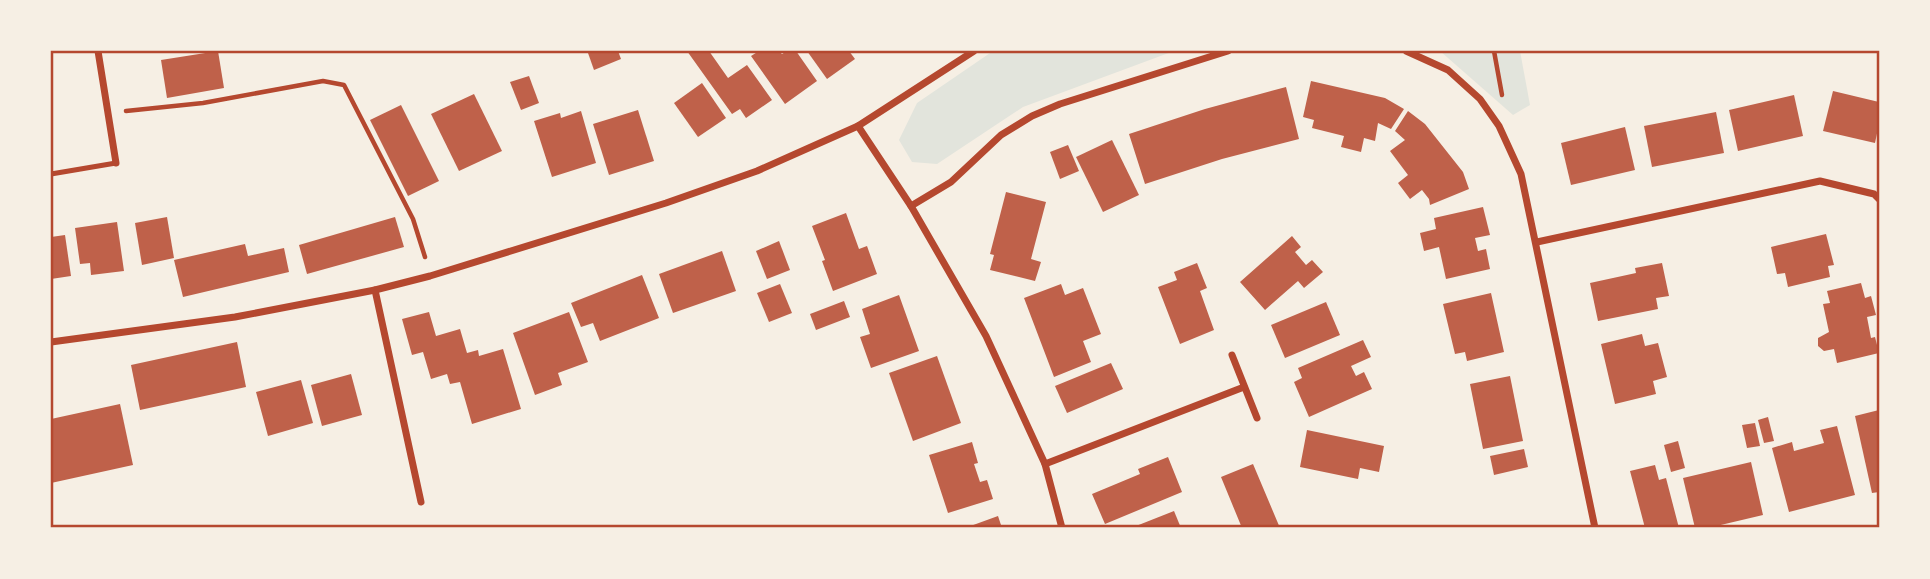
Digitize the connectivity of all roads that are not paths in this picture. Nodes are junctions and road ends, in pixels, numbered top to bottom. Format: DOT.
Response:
graph roads {
  1 [pos="98,51"];
  2 [pos="974,51"];
  3 [pos="1228,51"];
  4 [pos="1406,51"];
  5 [pos="858,126"];
  6 [pos="116,163"];
  7 [pos="51,174"];
  8 [pos="1879,199"];
  9 [pos="911,206"];
  10 [pos="1537,242"];
  11 [pos="375,290"];
  12 [pos="51,342"];
  13 [pos="1232,355"];
  14 [pos="1244,387"];
  15 [pos="1257,418"];
  16 [pos="1045,464"];
  17 [pos="421,502"];
  18 [pos="1062,528"];
  19 [pos="1595,528"];
  1 -- 6 [label="street"];
  2 -- 5 [label="street"];
  3 -- 9 [label="street"];
  4 -- 10 [label="street"];
  5 -- 9 [label="street"];
  5 -- 11 [label="street"];
  6 -- 7 [label="lane"];
  8 -- 10 [label="street"];
  9 -- 16 [label="street"];
  10 -- 19 [label="street"];
  11 -- 12 [label="street"];
  11 -- 17 [label="street"];
  13 -- 14 [label="street"];
  14 -- 15 [label="street"];
  14 -- 16 [label="street"];
  16 -- 18 [label="street"];
}
